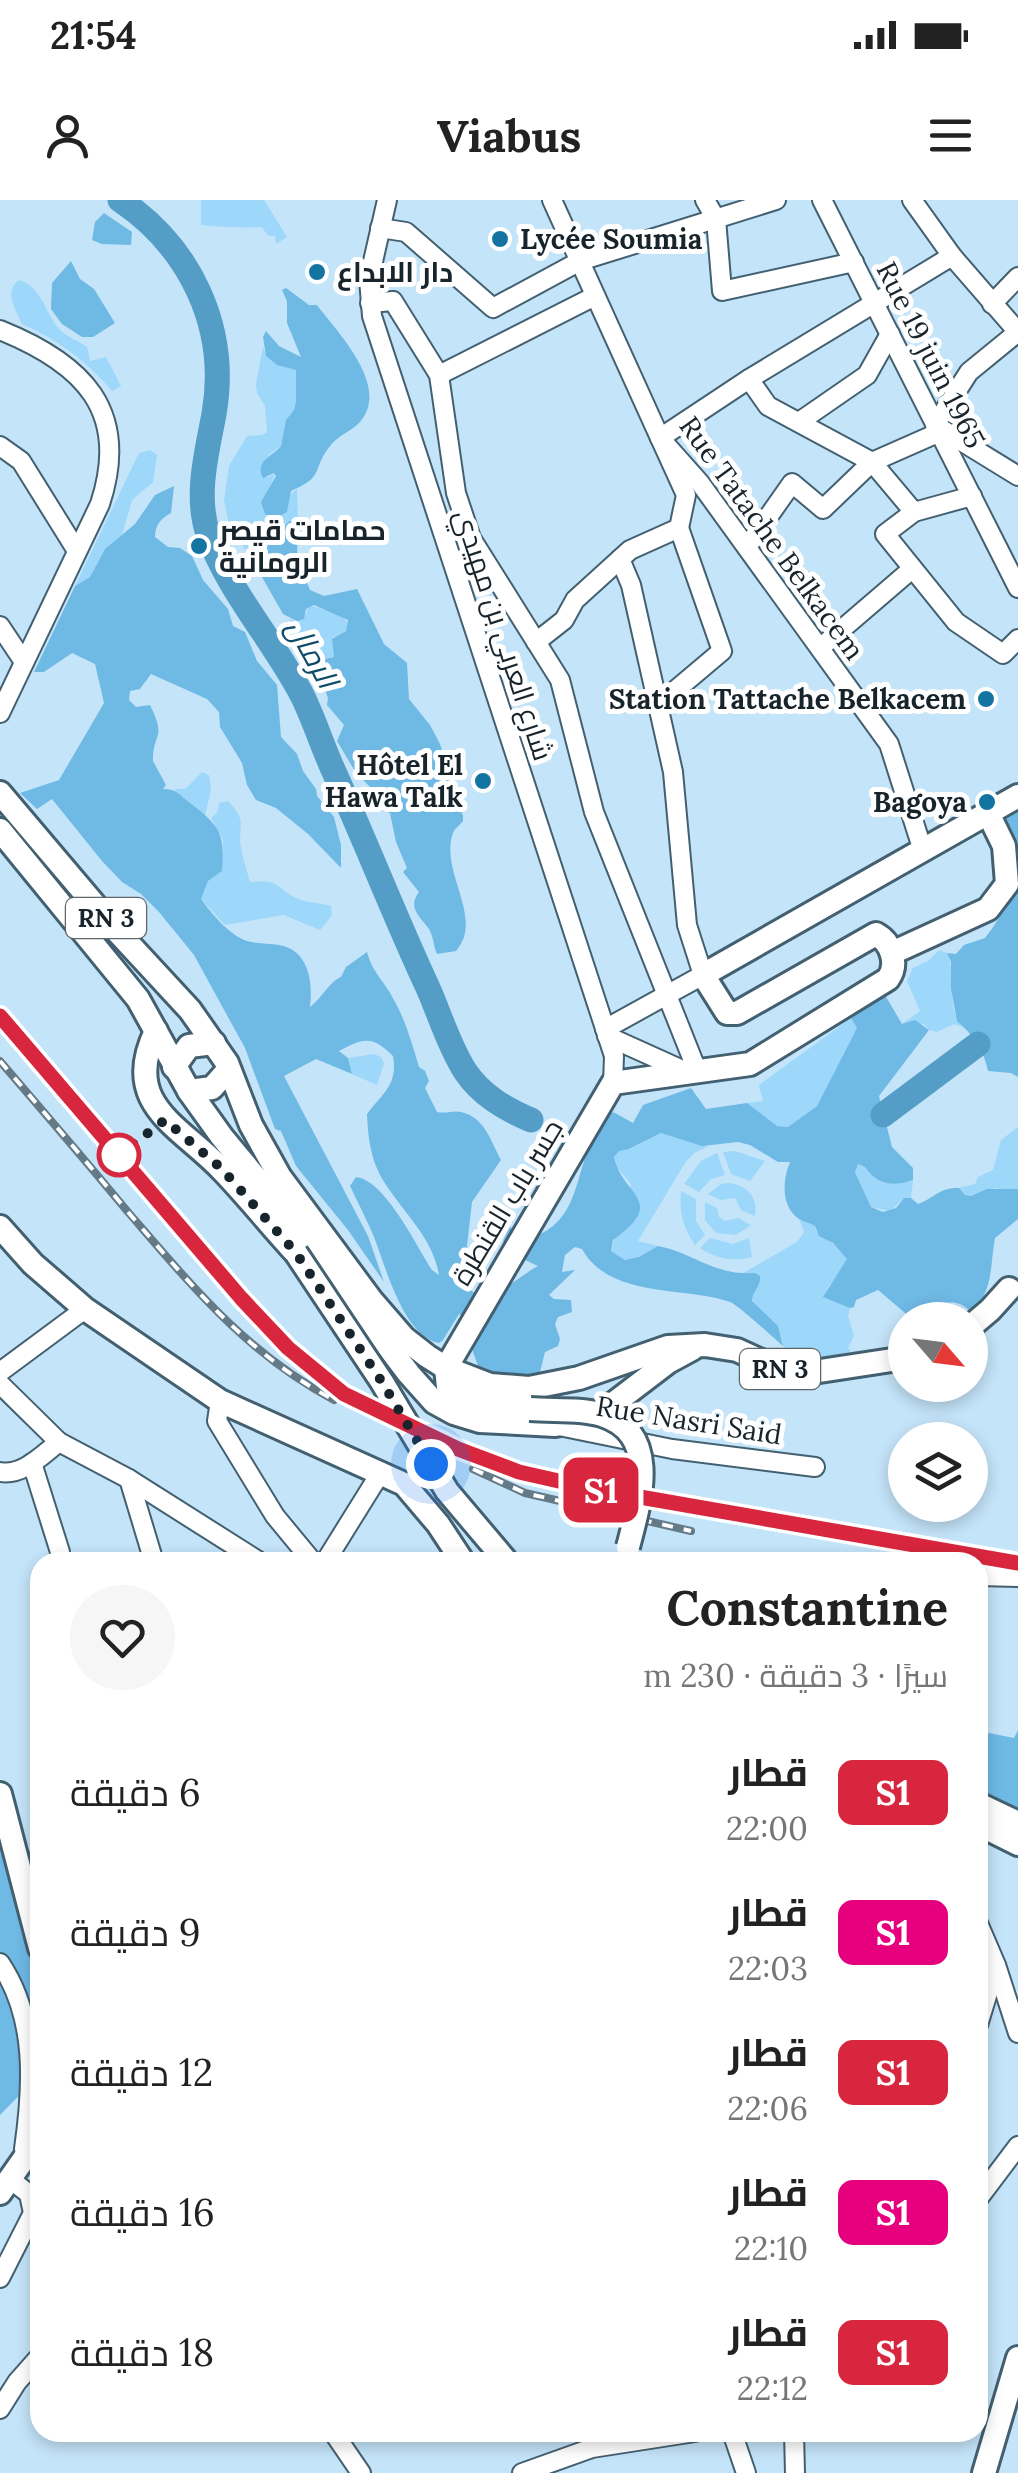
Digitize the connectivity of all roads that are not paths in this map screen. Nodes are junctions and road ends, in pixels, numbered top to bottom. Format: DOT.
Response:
graph roads {
  1 [pos="387,200"];
  2 [pos="406,200"];
  3 [pos="552,200"];
  4 [pos="705,200"];
  5 [pos="776,200"];
  6 [pos="822,200"];
  7 [pos="912,200"];
  8 [pos="716,219"];
  9 [pos="380,228"];
  10 [pos="952,256"];
  11 [pos="580,261"];
  12 [pos="854,262"];
  13 [pos="1018,277"];
  14 [pos="596,296"];
  15 [pos="370,303"];
  16 [pos="992,304"];
  17 [pos="875,305"];
  18 [pos="492,308"];
  19 [pos="0,330"];
  20 [pos="1018,332"];
  21 [pos="521,334"];
  22 [pos="890,334"];
  23 [pos="438,375"];
  24 [pos="749,379"];
  25 [pos="799,422"];
  26 [pos="937,429"];
  27 [pos="660,438"];
  28 [pos="0,446"];
  29 [pos="872,462"];
  30 [pos="1018,476"];
  31 [pos="972,496"];
  32 [pos="914,512"];
  33 [pos="679,528"];
  34 [pos="747,547"];
  35 [pos="77,551"];
  36 [pos="620,559"];
  37 [pos="912,569"];
  38 [pos="1018,588"];
  39 [pos="0,626"];
  40 [pos="1018,639"];
  41 [pos="536,642"];
  42 [pos="820,648"];
  43 [pos="24,662"];
  44 [pos="658,705"];
  45 [pos="0,714"];
  46 [pos="0,792"];
  47 [pos="1018,796"];
  48 [pos="991,812"];
  49 [pos="0,830"];
  50 [pos="922,851"];
  51 [pos="892,953"];
  52 [pos="703,975"];
  53 [pos="667,995"];
  54 [pos="156,1031"];
  55 [pos="606,1033"];
  56 [pos="214,1043"];
  57 [pos="174,1066"];
  58 [pos="228,1070"];
  59 [pos="694,1073"];
  60 [pos="609,1091"];
  61 [pos="189,1092"];
  62 [pos="240,1159"];
  63 [pos="260,1215"];
  64 [pos="0,1227"];
  65 [pos="1009,1288"];
  66 [pos="86,1309"];
  67 [pos="988,1312"];
  68 [pos="705,1345"];
  69 [pos="888,1361"];
  70 [pos="446,1368"];
  71 [pos="0,1372"];
  72 [pos="579,1378"];
  73 [pos="0,1384"];
  74 [pos="220,1401"];
  75 [pos="613,1404"];
  76 [pos="555,1425"];
  77 [pos="58,1442"];
  78 [pos="32,1463"];
  79 [pos="815,1467"];
  80 [pos="0,1472"];
  81 [pos="382,1472"];
  82 [pos="129,1479"];
  83 [pos="60,1552"];
  84 [pos="151,1552"];
  85 [pos="244,1552"];
  86 [pos="305,1552"];
  87 [pos="330,1552"];
  88 [pos="456,1552"];
  89 [pos="499,1552"];
  90 [pos="627,1552"];
  91 [pos="988,1576"];
  92 [pos="1018,1577"];
  93 [pos="0,1794"];
  94 [pos="988,1809"];
  95 [pos="1018,1824"];
  96 [pos="988,1829"];
  97 [pos="1018,1844"];
  98 [pos="30,1910"];
  99 [pos="988,1946"];
  100 [pos="0,1963"];
  101 [pos="996,1965"];
  102 [pos="988,1992"];
  103 [pos="1018,2033"];
  104 [pos="30,2061"];
  105 [pos="30,2077"];
  106 [pos="30,2144"];
  107 [pos="1018,2146"];
  108 [pos="11,2177"];
  109 [pos="988,2186"];
  110 [pos="30,2199"];
  111 [pos="30,2219"];
  112 [pos="0,2278"];
  113 [pos="1018,2358"];
  114 [pos="30,2367"];
  115 [pos="0,2410"];
  116 [pos="339,2442"];
  117 [pos="631,2442"];
  118 [pos="735,2442"];
  119 [pos="794,2442"];
  120 [pos="987,2469"];
  121 [pos="361,2473"];
  122 [pos="522,2473"];
  123 [pos="746,2473"];
  124 [pos="795,2473"];
  1 -- 2 [label="street"];
  1 -- 9 [label="street, شارع العربي بن مهيدي"];
  3 -- 11 [label="street, Rue Tatache Belkacem"];
  4 -- 8 [label="street"];
  5 -- 8 [label="street"];
  6 -- 12 [label="street, Rue 19 juin 1965"];
  7 -- 10 [label="street"];
  8 -- 11 [label="street"];
  8 -- 12 [label="street"];
  9 -- 15 [label="street, شارع العربي بن مهيدي"];
  9 -- 18 [label="street"];
  10 -- 16 [label="street"];
  10 -- 17 [label="street"];
  11 -- 14 [label="street, Rue Tatache Belkacem"];
  11 -- 18 [label="street"];
  12 -- 17 [label="street, Rue 19 juin 1965"];
  13 -- 16 [label="street"];
  14 -- 21 [label="street"];
  14 -- 27 [label="street, Rue Tatache Belkacem"];
  15 -- 23 [label="street"];
  15 -- 55 [label="street, شارع العربي بن مهيدي"];
  16 -- 20 [label="street"];
  17 -- 22 [label="street, Rue 19 juin 1965"];
  17 -- 24 [label="street"];
  18 -- 21 [label="street"];
  19 -- 35 [label="street"];
  20 -- 26 [label="street"];
  21 -- 23 [label="street"];
  22 -- 25 [label="street"];
  22 -- 26 [label="street, Rue 19 juin 1965"];
  23 -- 41 [label="street"];
  24 -- 25 [label="street"];
  24 -- 27 [label="street"];
  25 -- 29 [label="street"];
  26 -- 29 [label="street"];
  26 -- 30 [label="street"];
  26 -- 31 [label="street, Rue 19 juin 1965"];
  27 -- 33 [label="street"];
  27 -- 34 [label="street, Rue Tatache Belkacem"];
  28 -- 35 [label="street"];
  29 -- 32 [label="street"];
  29 -- 34 [label="street"];
  31 -- 32 [label="street"];
  31 -- 38 [label="street, Rue 19 juin 1965"];
  32 -- 37 [label="street"];
  33 -- 36 [label="street"];
  33 -- 44 [label="street"];
  34 -- 42 [label="street, Rue Tatache Belkacem"];
  35 -- 43 [label="street"];
  36 -- 41 [label="street"];
  36 -- 44 [label="street"];
  37 -- 40 [label="street"];
  37 -- 42 [label="street"];
  39 -- 43 [label="street"];
  41 -- 53 [label="street"];
  42 -- 50 [label="street, Rue Tatache Belkacem"];
  43 -- 45 [label="street"];
  44 -- 52 [label="street"];
  46 -- 56 [label="main road, RN 3"];
  47 -- 48 [label="main road"];
  48 -- 50 [label="main road"];
  48 -- 51 [label="main road"];
  49 -- 54 [label="main road, RN 3"];
  50 -- 52 [label="main road"];
  51 -- 52 [label="main road"];
  51 -- 59 [label="main road"];
  52 -- 53 [label="street"];
  53 -- 55 [label="street"];
  53 -- 59 [label="street"];
  54 -- 57 [label="main road, RN 3"];
  54 -- 63 [label="main road"];
  55 -- 59 [label="street"];
  55 -- 60 [label="street, شارع العربي بن مهيدي"];
  56 -- 57 [label="main road"];
  56 -- 58 [label="main road, RN 3"];
  57 -- 61 [label="main road, RN 3"];
  58 -- 61 [label="main road"];
  58 -- 70 [label="main road, RN 3"];
  59 -- 60 [label="main road"];
  60 -- 70 [label="main road, جسر باب القنطرة"];
  61 -- 62 [label="main road, RN 3"];
  62 -- 63 [label="main road"];
  62 -- 76 [label="main road, RN 3"];
  63 -- 89 [label="main road, bridge"];
  64 -- 66 [label="main road"];
  65 -- 67 [label="main road"];
  66 -- 71 [label="street"];
  66 -- 74 [label="main road"];
  68 -- 69 [label="main road, RN 3"];
  68 -- 72 [label="main road, RN 3"];
  68 -- 75 [label="main road, RN 3"];
  70 -- 72 [label="main road, RN 3"];
  70 -- 90 [label="main road, bridge"];
  72 -- 75 [label="main road"];
  73 -- 77 [label="street"];
  74 -- 81 [label="main road"];
  74 -- 86 [label="street"];
  75 -- 76 [label="main road, RN 3"];
  76 -- 79 [label="street, Rue Nasri Said"];
  77 -- 78 [label="street"];
  77 -- 82 [label="street"];
  78 -- 80 [label="street"];
  78 -- 83 [label="street"];
  81 -- 87 [label="street"];
  81 -- 88 [label="main road"];
  82 -- 84 [label="street"];
  82 -- 85 [label="street"];
  91 -- 92 [label="street"];
  93 -- 98 [label="main road"];
  94 -- 95 [label="main road"];
  96 -- 97 [label="main road"];
  99 -- 101 [label="street"];
  100 -- 104 [label="street"];
  101 -- 102 [label="street"];
  101 -- 103 [label="street"];
  105 -- 108 [label="street"];
  106 -- 108 [label="main road"];
  107 -- 109 [label="street"];
  108 -- 110 [label="street"];
  111 -- 112 [label="street"];
  113 -- 120 [label="main road"];
  114 -- 115 [label="street"];
  116 -- 121 [label="street"];
  117 -- 122 [label="street"];
  118 -- 123 [label="street"];
  119 -- 124 [label="street"];
}
